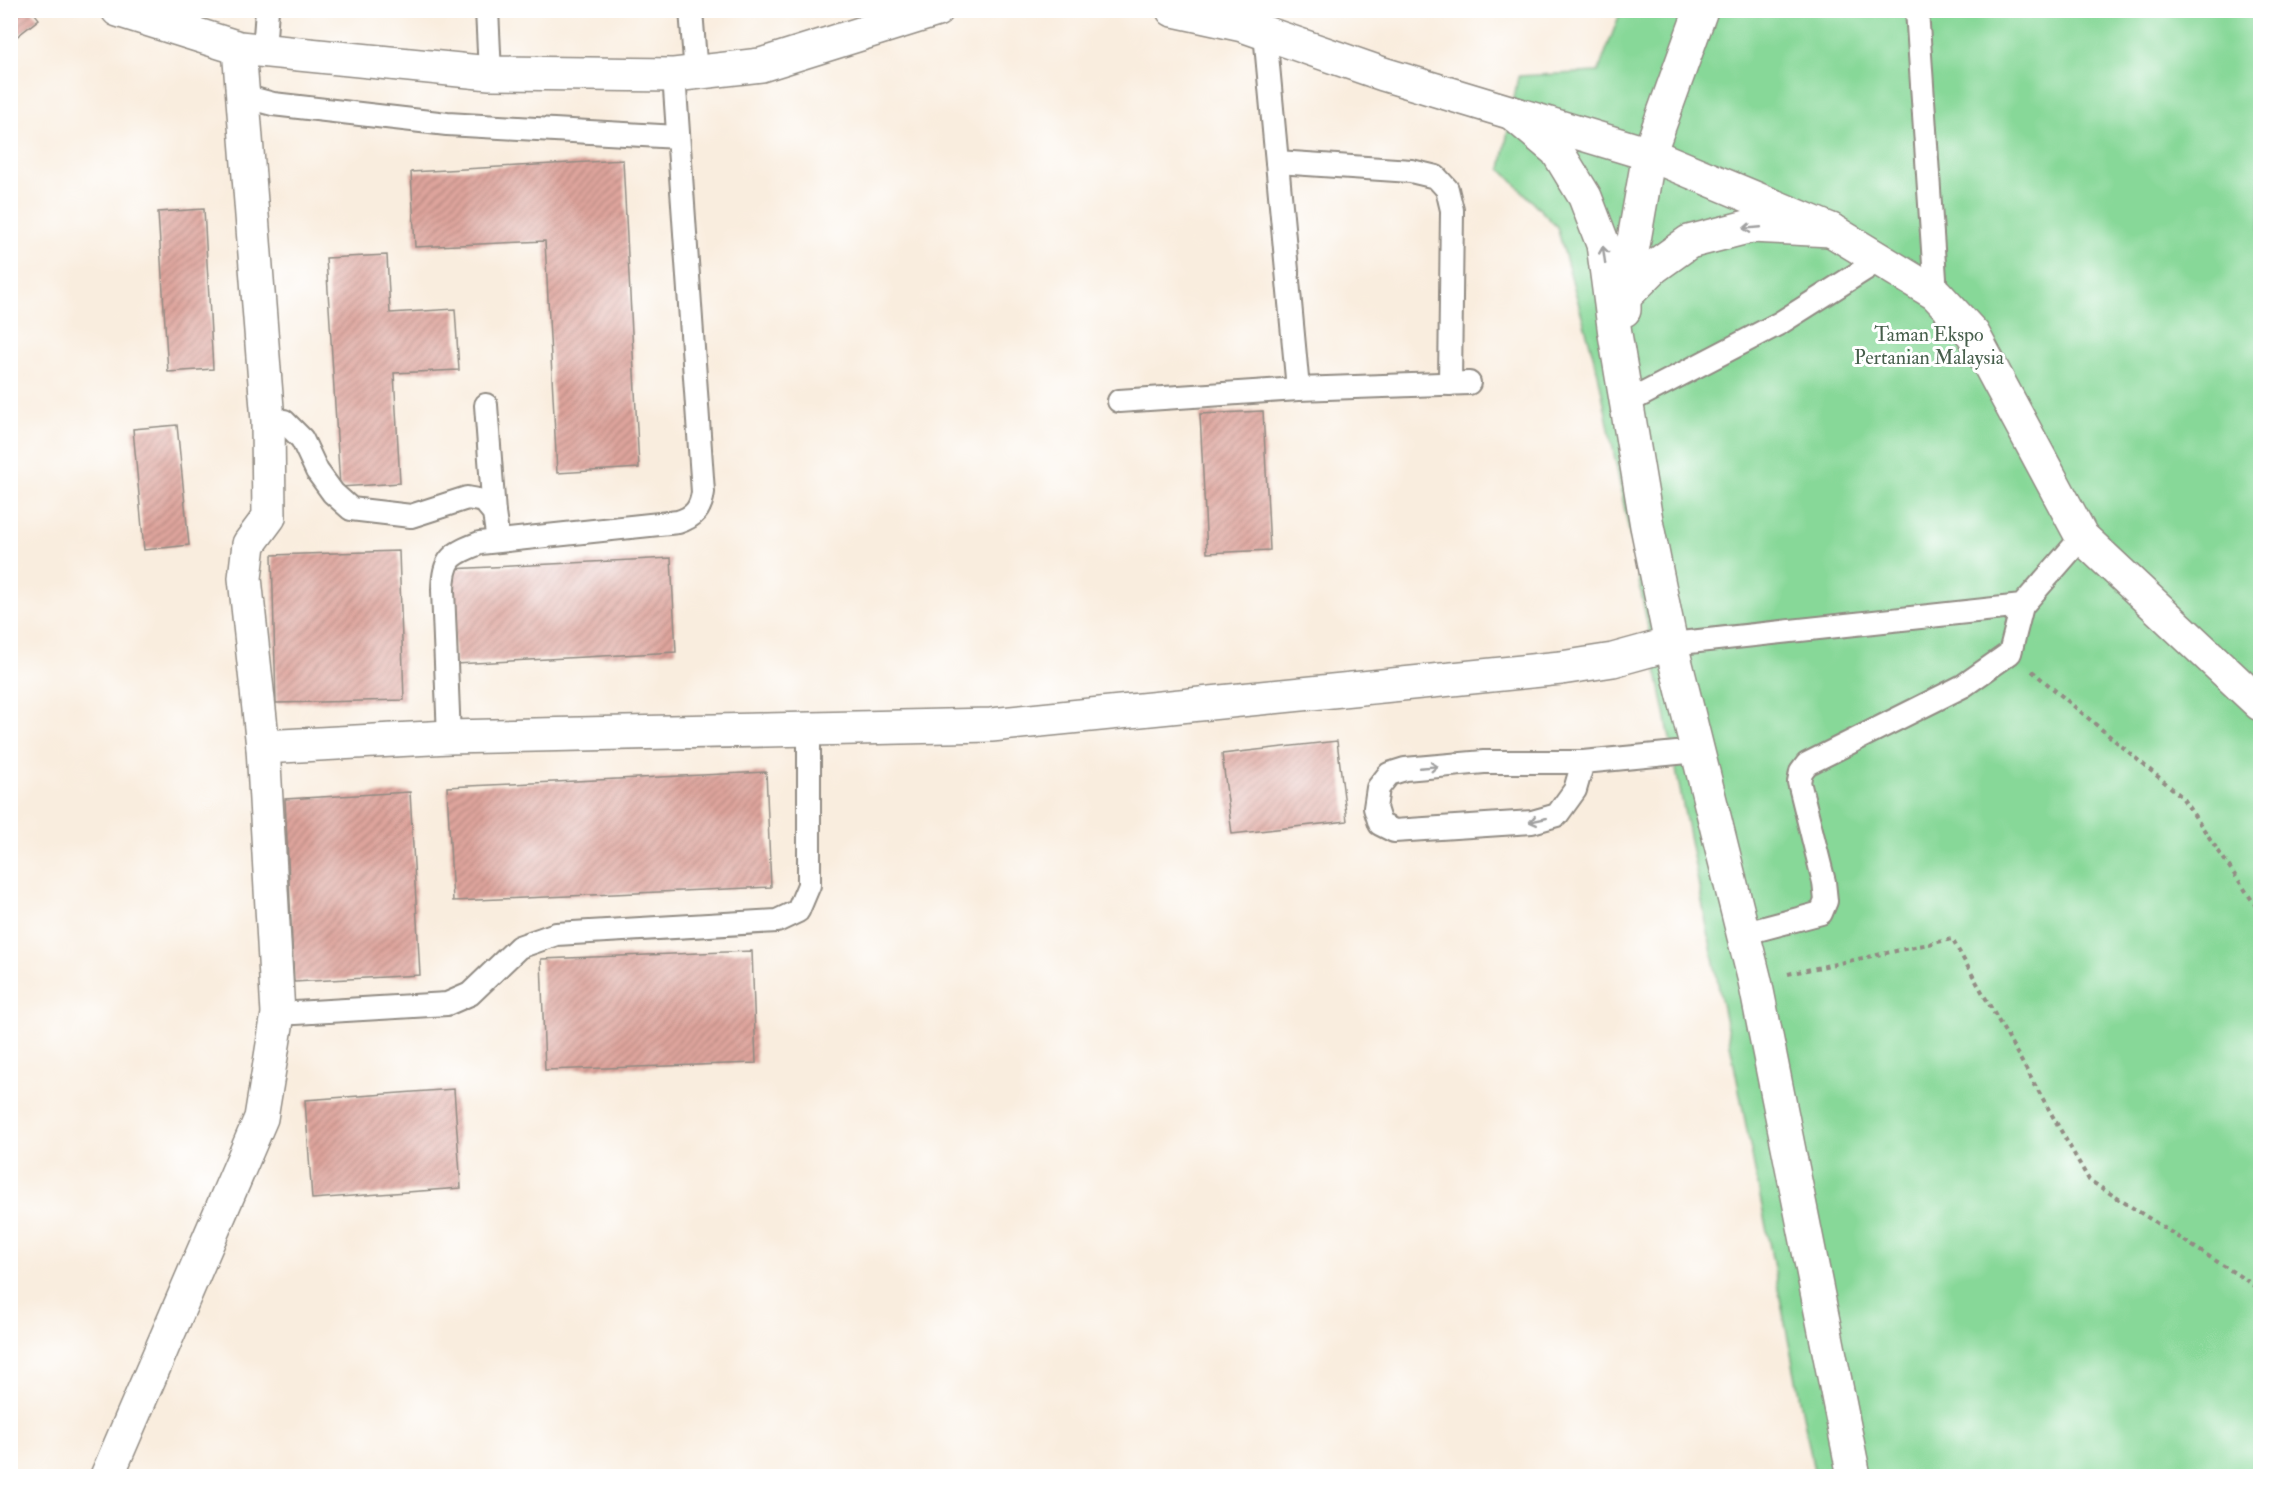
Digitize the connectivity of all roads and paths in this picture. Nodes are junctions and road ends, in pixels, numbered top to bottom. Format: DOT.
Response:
graph roads {
  1 [pos="118,10"];
  2 [pos="267,10"];
  3 [pos="487,10"];
  4 [pos="691,10"];
  5 [pos="937,10"];
  6 [pos="1173,10"];
  7 [pos="1701,10"];
  8 [pos="1917,10"];
  9 [pos="1250,23"];
  10 [pos="251,49"];
  11 [pos="490,73"];
  12 [pos="685,75"];
  13 [pos="243,96"];
  14 [pos="1512,113"];
  15 [pos="678,137"];
  16 [pos="1649,154"];
  17 [pos="1277,162"];
  18 [pos="1831,230"];
  19 [pos="1881,259"];
  20 [pos="1936,294"];
  21 [pos="1624,297"];
  22 [pos="1298,389"];
  23 [pos="1625,389"];
  24 [pos="1119,401"];
  25 [pos="486,405"];
  26 [pos="268,421"];
  27 [pos="494,513"];
  28 [pos="2082,537"];
  29 [pos="498,541"];
  30 [pos="2022,606"];
  31 [pos="1671,644"];
  32 [pos="2010,652"];
  33 [pos="2260,704"];
  34 [pos="809,729"];
  35 [pos="449,737"];
  36 [pos="262,747"];
  37 [pos="1698,751"];
  38 [pos="1582,762"];
  39 [pos="2260,912"];
  40 [pos="1742,934"];
  41 [pos="1755,981"];
  42 [pos="278,1014"];
  43 [pos="2260,1289"];
  44 [pos="107,1476"];
  45 [pos="1854,1476"];
  1 -- 10 [label="street"];
  2 -- 10 [label="lane"];
  3 -- 11 [label="lane"];
  4 -- 12 [label="lane"];
  5 -- 12 [label="street"];
  6 -- 9 [label="street"];
  7 -- 16 [label="street"];
  8 -- 20 [label="lane"];
  9 -- 14 [label="street"];
  9 -- 17 [label="lane"];
  10 -- 11 [label="street"];
  10 -- 13 [label="street"];
  11 -- 12 [label="street"];
  12 -- 15 [label="lane"];
  13 -- 15 [label="lane"];
  13 -- 26 [label="street"];
  14 -- 16 [label="street"];
  23 -- 14 [label="street, one-way"];
  15 -- 29 [label="lane"];
  16 -- 18 [label="street"];
  16 -- 21 [label="street"];
  17 -- 22 [label="lane"];
  17 -- 22 [label="lane"];
  18 -- 19 [label="street"];
  18 -- 21 [label="street, one-way"];
  19 -- 20 [label="street"];
  19 -- 23 [label="lane"];
  20 -- 28 [label="street"];
  21 -- 23 [label="street"];
  22 -- 24 [label="lane"];
  23 -- 31 [label="street"];
  25 -- 27 [label="lane"];
  26 -- 27 [label="lane"];
  26 -- 36 [label="street"];
  27 -- 29 [label="lane"];
  28 -- 30 [label="lane"];
  28 -- 33 [label="street"];
  29 -- 35 [label="lane"];
  30 -- 31 [label="lane"];
  30 -- 32 [label="lane"];
  31 -- 34 [label="street"];
  31 -- 37 [label="street"];
  32 -- 39 [label="path"];
  32 -- 40 [label="lane"];
  34 -- 35 [label="street"];
  34 -- 42 [label="lane"];
  35 -- 36 [label="street"];
  36 -- 42 [label="street"];
  37 -- 38 [label="lane"];
  37 -- 40 [label="street"];
  38 -- 38 [label="lane, one-way"];
  40 -- 41 [label="street"];
  41 -- 43 [label="path"];
  41 -- 45 [label="street"];
  42 -- 44 [label="street"];
}
